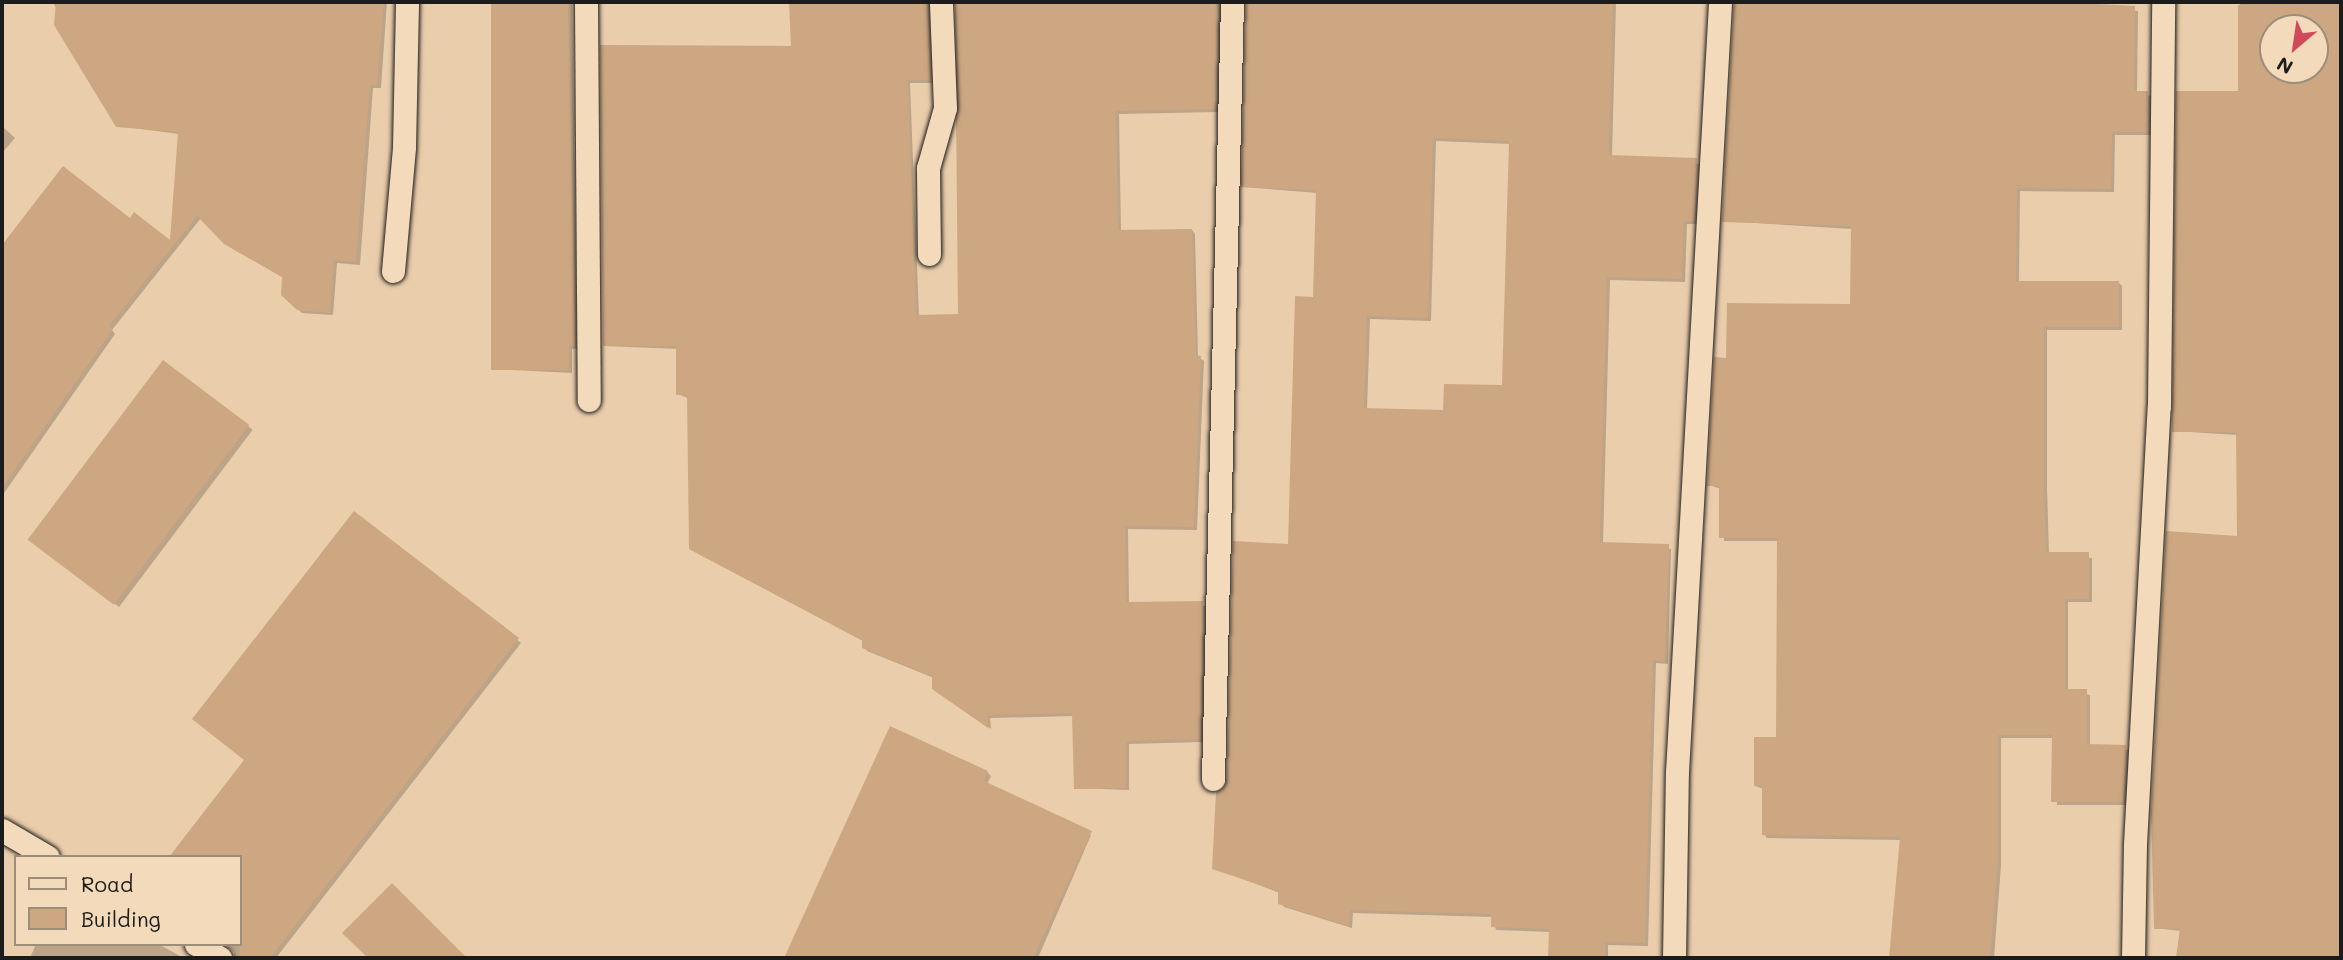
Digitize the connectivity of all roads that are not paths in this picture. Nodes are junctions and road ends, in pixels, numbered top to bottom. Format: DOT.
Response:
graph roads {
  1 [pos="407,2"];
  2 [pos="586,2"];
  3 [pos="941,2"];
  4 [pos="1232,2"];
  5 [pos="1720,2"];
  6 [pos="2163,2"];
  7 [pos="929,254"];
  8 [pos="393,271"];
  9 [pos="589,400"];
  10 [pos="1213,779"];
  11 [pos="2,831"];
  12 [pos="44,855"];
  13 [pos="199,946"];
  14 [pos="220,958"];
  15 [pos="1674,958"];
  16 [pos="2133,958"];
  1 -- 8 [label="street"];
  2 -- 9 [label="street"];
  3 -- 7 [label="street"];
  4 -- 10 [label="street"];
  5 -- 15 [label="street"];
  6 -- 16 [label="street"];
  11 -- 12 [label="street"];
  13 -- 14 [label="street"];
}
